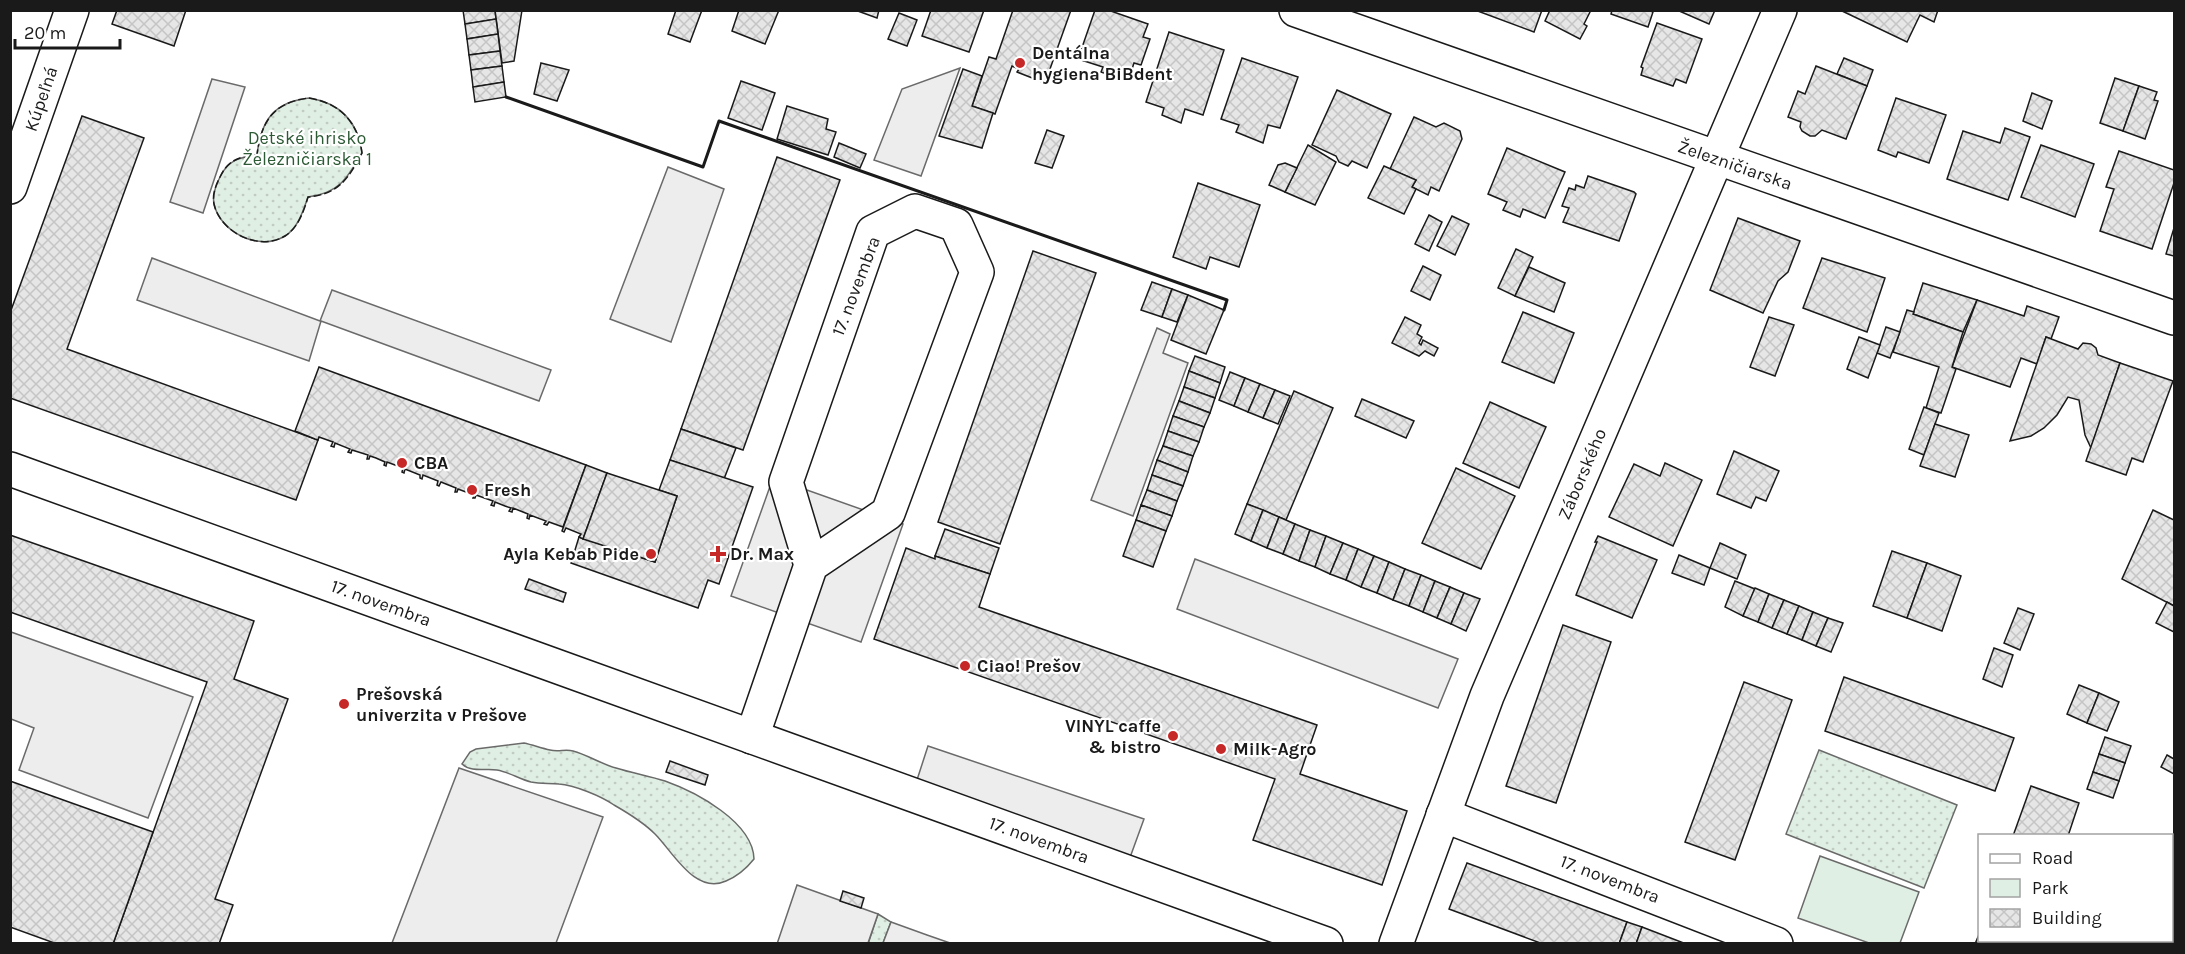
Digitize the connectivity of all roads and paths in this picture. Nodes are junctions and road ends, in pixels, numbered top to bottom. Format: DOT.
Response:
graph roads {
  1 [pos="72,10"];
  2 [pos="1296,10"];
  3 [pos="1780,10"];
  4 [pos="1716,159"];
  5 [pos="10,187"];
  6 [pos="2175,318"];
  7 [pos="10,469"];
  8 [pos="811,565"];
  9 [pos="752,737"];
  10 [pos="1443,815"];
  11 [pos="1326,944"];
  12 [pos="1396,944"];
  13 [pos="1776,944"];
  1 -- 5 [label="street, Kúpeľná"];
  2 -- 4 [label="street, Železničiarska"];
  3 -- 4 [label="street, Záborského"];
  4 -- 6 [label="street, Železničiarska"];
  4 -- 10 [label="street, Záborského"];
  7 -- 9 [label="street, 17. novembra"];
  8 -- 8 [label="street, 17. novembra"];
  8 -- 9 [label="street"];
  9 -- 11 [label="street, 17. novembra"];
  10 -- 12 [label="street, Záborského"];
  10 -- 13 [label="street, 17. novembra"];
}
